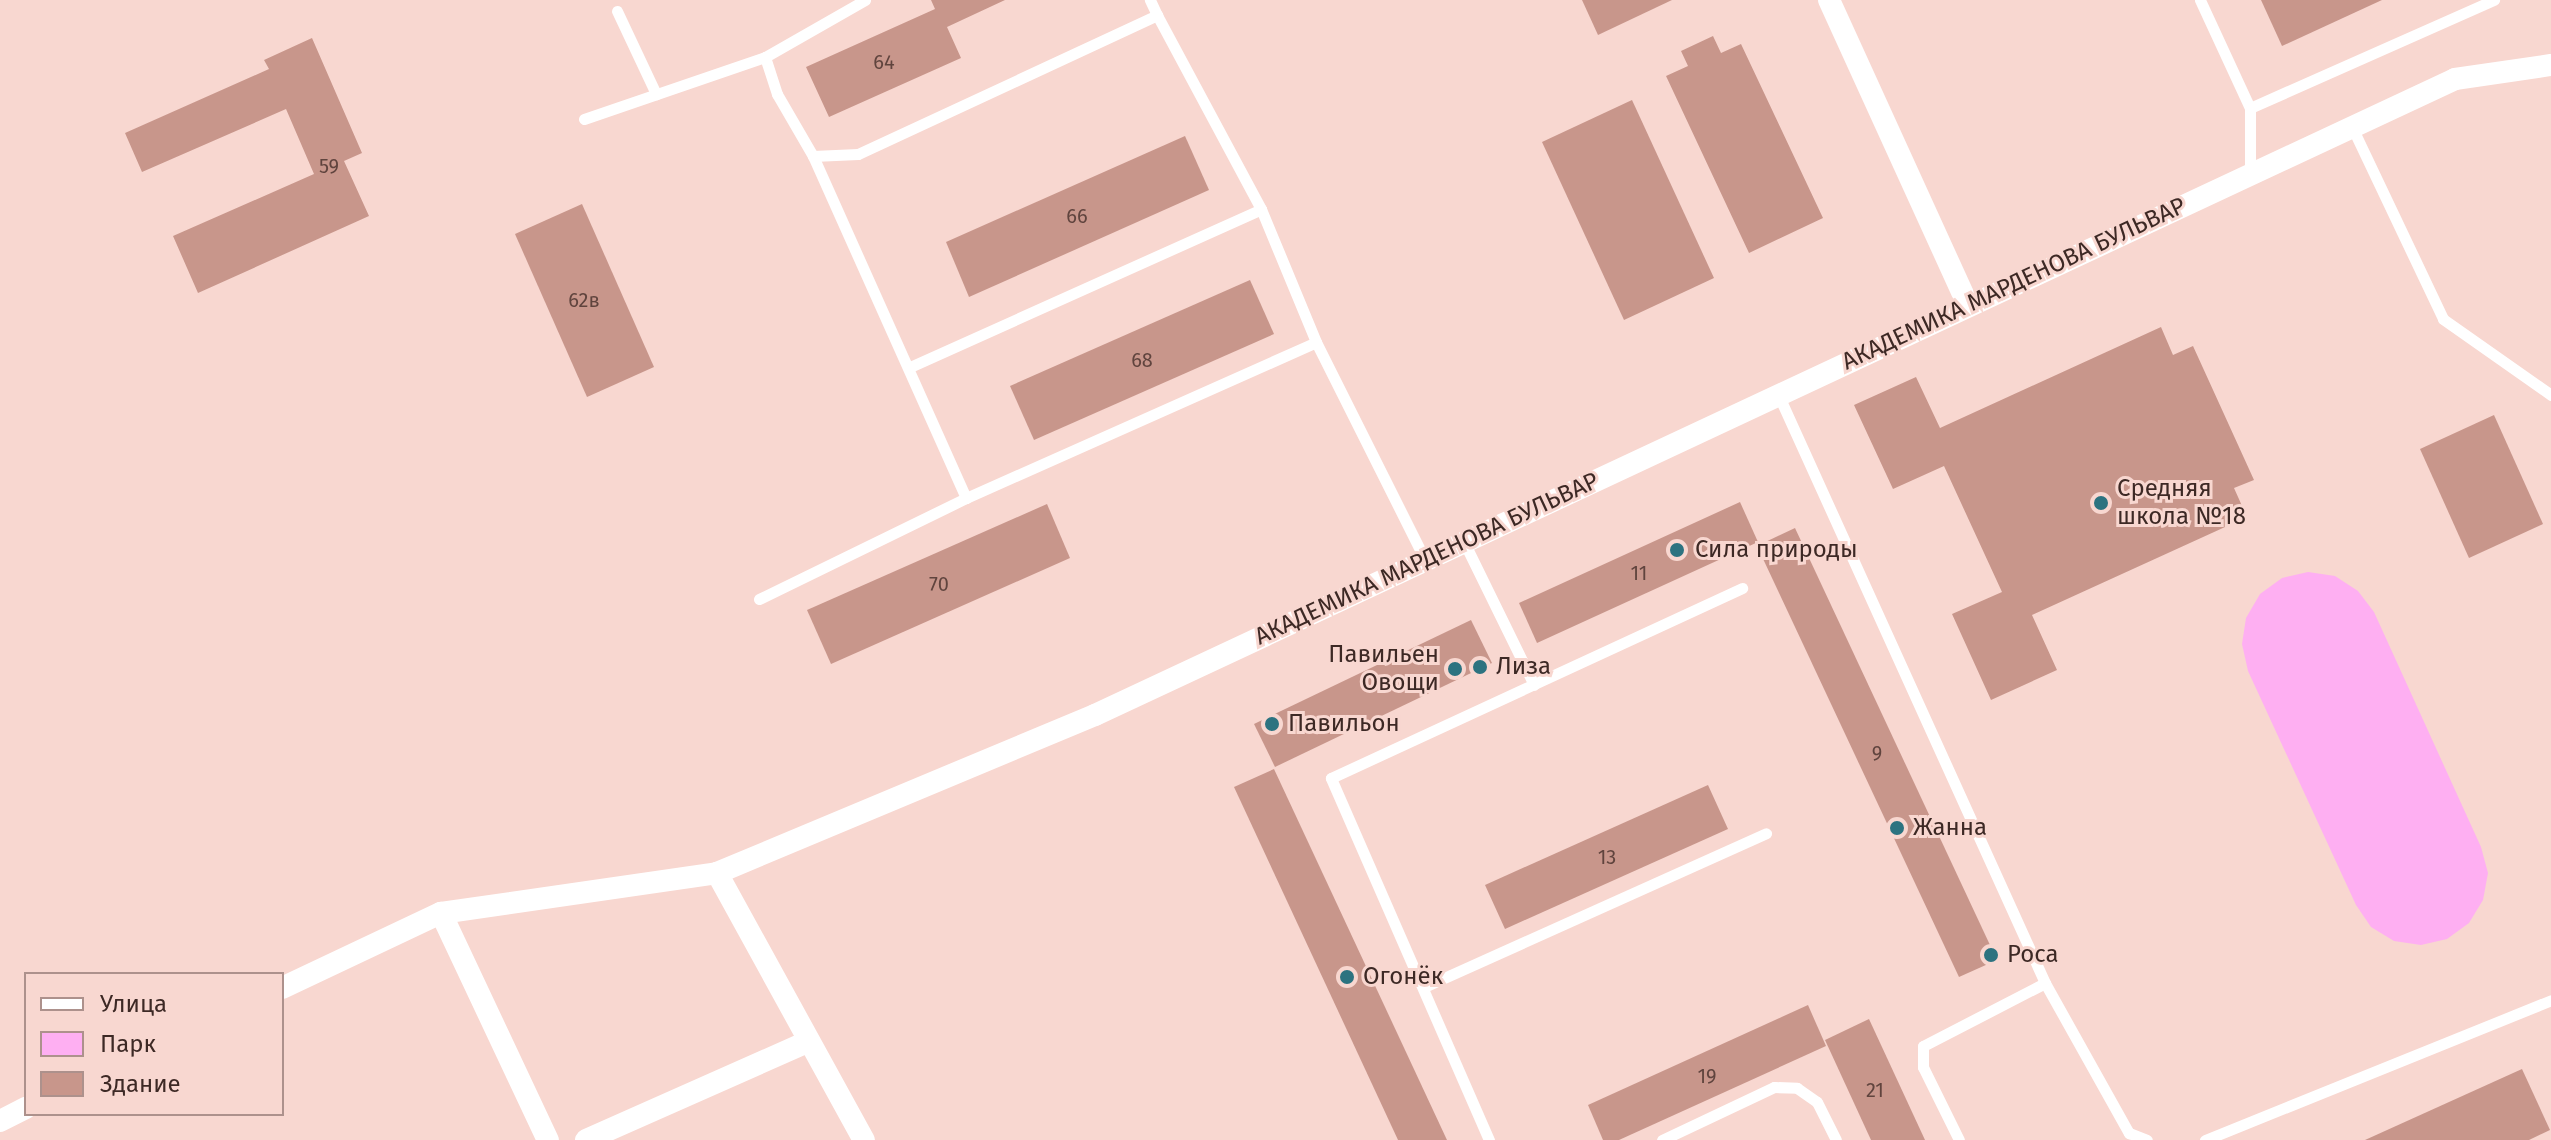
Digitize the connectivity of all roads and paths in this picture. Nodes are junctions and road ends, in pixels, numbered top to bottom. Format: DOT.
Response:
graph roads {
  1 [pos="865,0"];
  2 [pos="1150,0"];
  3 [pos="1829,0"];
  4 [pos="2200,0"];
  5 [pos="2494,0"];
  6 [pos="617,11"];
  7 [pos="1157,15"];
  8 [pos="765,57"];
  9 [pos="2551,65"];
  10 [pos="656,94"];
  11 [pos="2250,108"];
  12 [pos="584,119"];
  13 [pos="2352,127"];
  14 [pos="813,156"];
  15 [pos="2250,174"];
  16 [pos="1261,209"];
  17 [pos="1968,305"];
  18 [pos="1316,342"];
  19 [pos="910,367"];
  20 [pos="1778,394"];
  21 [pos="2551,395"];
  22 [pos="966,498"];
  23 [pos="1464,542"];
  24 [pos="1425,560"];
  25 [pos="1742,588"];
  26 [pos="759,599"];
  27 [pos="1534,685"];
  28 [pos="1766,833"];
  29 [pos="717,873"];
  30 [pos="441,913"];
  31 [pos="2045,983"];
  32 [pos="284,987"];
  33 [pos="1424,987"];
  34 [pos="2551,1000"];
  35 [pos="809,1041"];
  36 [pos="24,1109"];
  37 [pos="0,1121"];
  38 [pos="599,1137"];
  39 [pos="548,1140"];
  40 [pos="864,1140"];
  41 [pos="1489,1140"];
  42 [pos="1662,1140"];
  43 [pos="1836,1140"];
  44 [pos="1959,1140"];
  45 [pos="2147,1140"];
  46 [pos="2205,1140"];
  1 -- 8 [label="lane"];
  2 -- 7 [label="lane"];
  3 -- 17 [label="street"];
  4 -- 11 [label="lane"];
  5 -- 11 [label="lane"];
  6 -- 10 [label="lane"];
  7 -- 14 [label="lane"];
  7 -- 16 [label="lane"];
  8 -- 10 [label="lane"];
  8 -- 14 [label="lane"];
  9 -- 13 [label="street, АКАДЕМИКА МАРДЕНОВА БУЛЬВАР"];
  10 -- 12 [label="lane"];
  11 -- 15 [label="lane"];
  13 -- 15 [label="street, АКАДЕМИКА МАРДЕНОВА БУЛЬВАР"];
  13 -- 21 [label="lane"];
  14 -- 19 [label="lane"];
  15 -- 17 [label="street, АКАДЕМИКА МАРДЕНОВА БУЛЬВАР"];
  16 -- 18 [label="lane"];
  16 -- 19 [label="lane"];
  17 -- 20 [label="street, АКАДЕМИКА МАРДЕНОВА БУЛЬВАР"];
  18 -- 22 [label="lane"];
  18 -- 24 [label="lane"];
  19 -- 22 [label="lane"];
  20 -- 23 [label="street, АКАДЕМИКА МАРДЕНОВА БУЛЬВАР"];
  20 -- 31 [label="lane"];
  22 -- 26 [label="lane"];
  23 -- 24 [label="street, АКАДЕМИКА МАРДЕНОВА БУЛЬВАР"];
  23 -- 27 [label="lane"];
  24 -- 29 [label="street, АКАДЕМИКА МАРДЕНОВА БУЛЬВАР"];
  25 -- 27 [label="lane"];
  27 -- 33 [label="lane"];
  28 -- 33 [label="lane"];
  29 -- 30 [label="street, АКАДЕМИКА МАРДЕНОВА БУЛЬВАР"];
  29 -- 35 [label="street"];
  30 -- 32 [label="street, АКАДЕМИКА МАРДЕНОВА БУЛЬВАР"];
  30 -- 39 [label="street"];
  31 -- 44 [label="lane"];
  31 -- 45 [label="lane"];
  33 -- 41 [label="lane"];
  34 -- 46 [label="lane"];
  35 -- 38 [label="street"];
  35 -- 40 [label="street"];
  36 -- 37 [label="street"];
  42 -- 43 [label="lane"];
}
